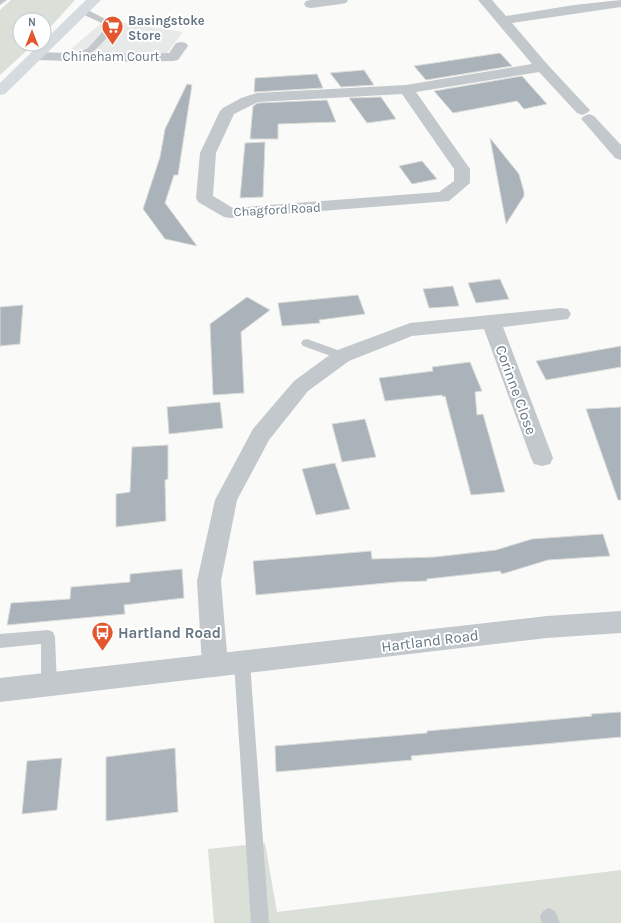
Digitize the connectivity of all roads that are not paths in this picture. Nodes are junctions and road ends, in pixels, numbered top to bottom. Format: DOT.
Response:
graph roads {
  1 [pos="3,0"];
  2 [pos="94,0"];
  3 [pos="341,0"];
  4 [pos="485,0"];
  5 [pos="0,3"];
  6 [pos="621,3"];
  7 [pos="311,4"];
  8 [pos="83,11"];
  9 [pos="503,21"];
  10 [pos="181,46"];
  11 [pos="36,56"];
  12 [pos="79,56"];
  13 [pos="542,67"];
  14 [pos="406,89"];
  15 [pos="0,91"];
  16 [pos="618,148"];
  17 [pos="561,314"];
  18 [pos="491,322"];
  19 [pos="307,343"];
  20 [pos="342,356"];
  21 [pos="542,458"];
  22 [pos="621,622"];
  23 [pos="0,641"];
  24 [pos="242,663"];
  25 [pos="215,665"];
  26 [pos="49,685"];
  27 [pos="0,690"];
  28 [pos="260,923"];
  1 -- 5 [label="lane"];
  2 -- 8 [label="main road"];
  3 -- 7 [label="street"];
  4 -- 9 [label="street"];
  6 -- 9 [label="street"];
  8 -- 11 [label="main road"];
  8 -- 12 [label="lane"];
  9 -- 13 [label="street"];
  10 -- 12 [label="street, Chineham Court"];
  11 -- 12 [label="street, Chineham Court"];
  11 -- 15 [label="main road"];
  13 -- 14 [label="street, Chagford Road"];
  13 -- 16 [label="street"];
  14 -- 14 [label="street, Chagford Road"];
  17 -- 18 [label="street, Corinne Close"];
  18 -- 20 [label="street, Corinne Close"];
  18 -- 21 [label="street, Corinne Close"];
  19 -- 20 [label="lane"];
  20 -- 25 [label="street, Corinne Close"];
  22 -- 24 [label="street, Hartland Road"];
  23 -- 26 [label="lane"];
  24 -- 25 [label="street, Hartland Road"];
  24 -- 28 [label="lane"];
  25 -- 26 [label="street, Hartland Road"];
  26 -- 27 [label="street, Hartland Road"];
}
